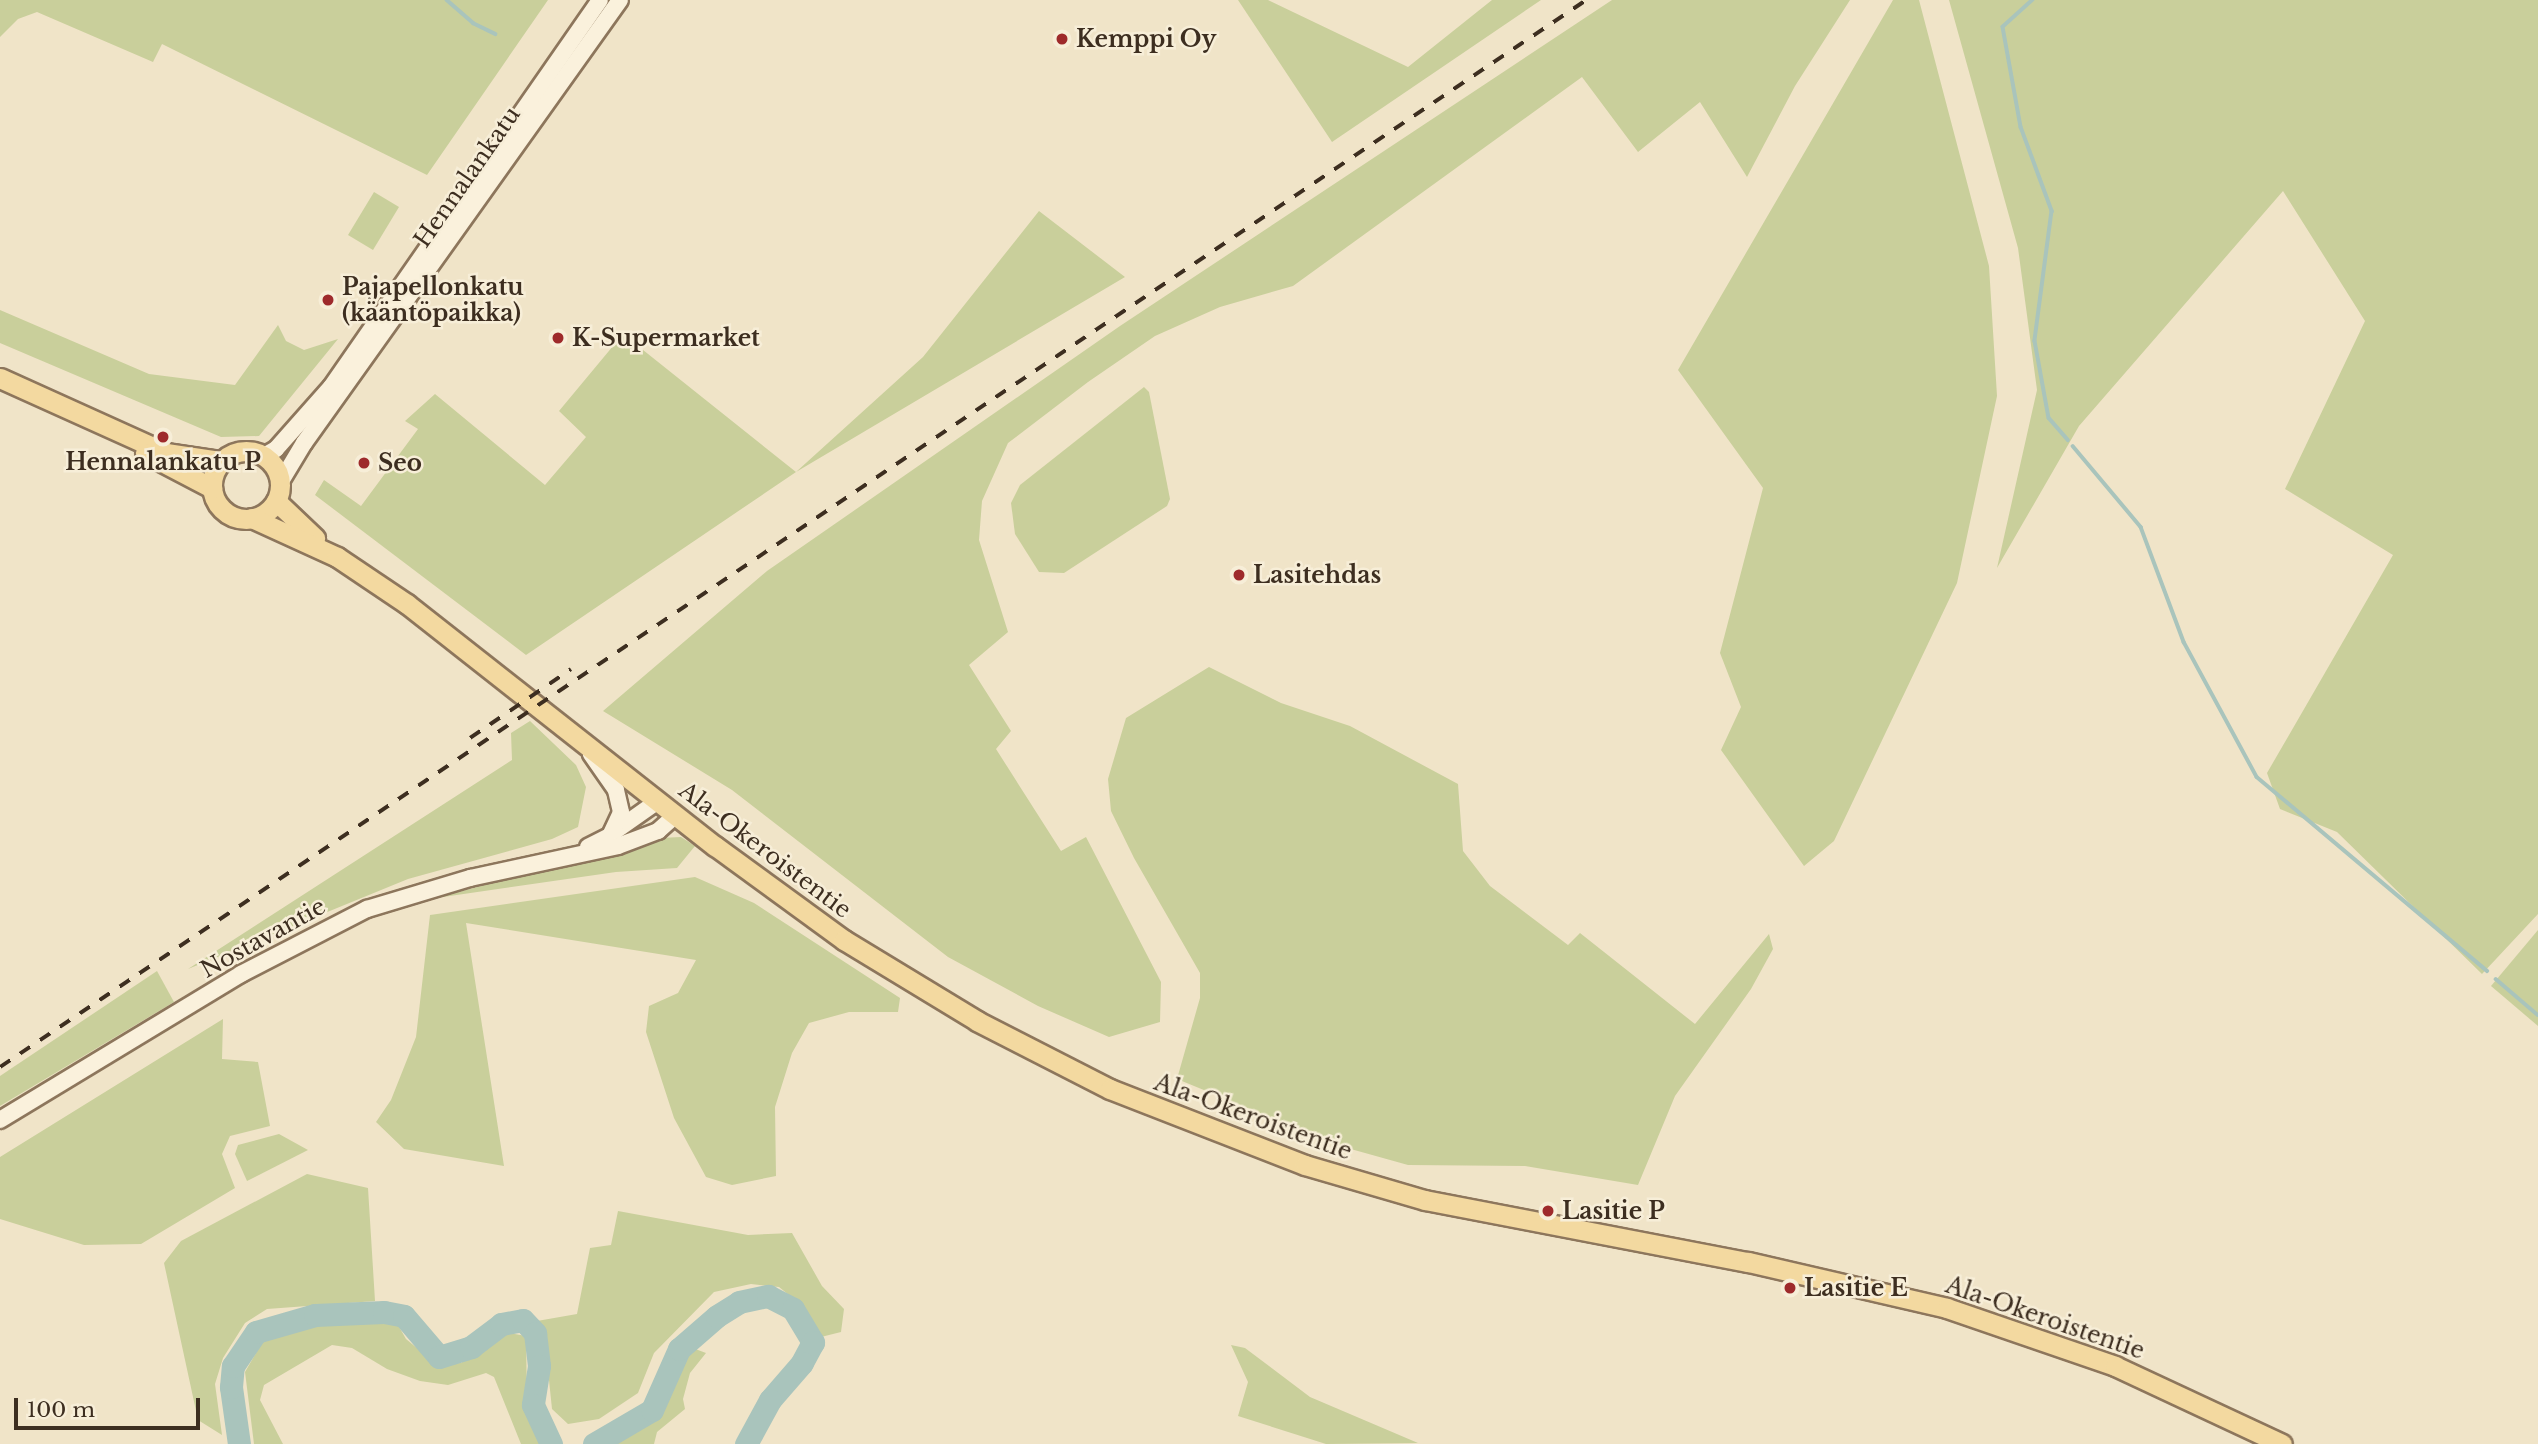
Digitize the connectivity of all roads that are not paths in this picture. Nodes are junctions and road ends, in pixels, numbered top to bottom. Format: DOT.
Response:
graph roads {
  1 [pos="600,0"];
  2 [pos="620,0"];
  3 [pos="0,378"];
  4 [pos="119,434"];
  5 [pos="264,456"];
  6 [pos="221,461"];
  7 [pos="212,488"];
  8 [pos="278,492"];
  9 [pos="251,519"];
  10 [pos="337,557"];
  11 [pos="577,738"];
  12 [pos="657,801"];
  13 [pos="677,816"];
  14 [pos="610,835"];
  15 [pos="573,854"];
  16 [pos="0,1120"];
  17 [pos="2282,1444"];
  1 -- 5 [label="street, Hennalankatu"];
  2 -- 8 [label="street, Hennalankatu"];
  3 -- 4 [label="main road"];
  4 -- 6 [label="main road"];
  4 -- 7 [label="main road"];
  5 -- 6 [label="main road"];
  5 -- 8 [label="main road"];
  6 -- 7 [label="main road"];
  7 -- 9 [label="main road"];
  8 -- 9 [label="main road"];
  8 -- 10 [label="main road, Ala-Okeroistentie"];
  9 -- 10 [label="main road, Ala-Okeroistentie"];
  10 -- 11 [label="main road, Ala-Okeroistentie"];
  11 -- 12 [label="main road, Ala-Okeroistentie"];
  11 -- 14 [label="street"];
  12 -- 13 [label="main road, Ala-Okeroistentie"];
  12 -- 14 [label="street, Nostavantie"];
  13 -- 15 [label="street, Nostavantie"];
  13 -- 17 [label="main road, Ala-Okeroistentie"];
  14 -- 15 [label="street, Nostavantie"];
  15 -- 16 [label="street, Nostavantie"];
}
